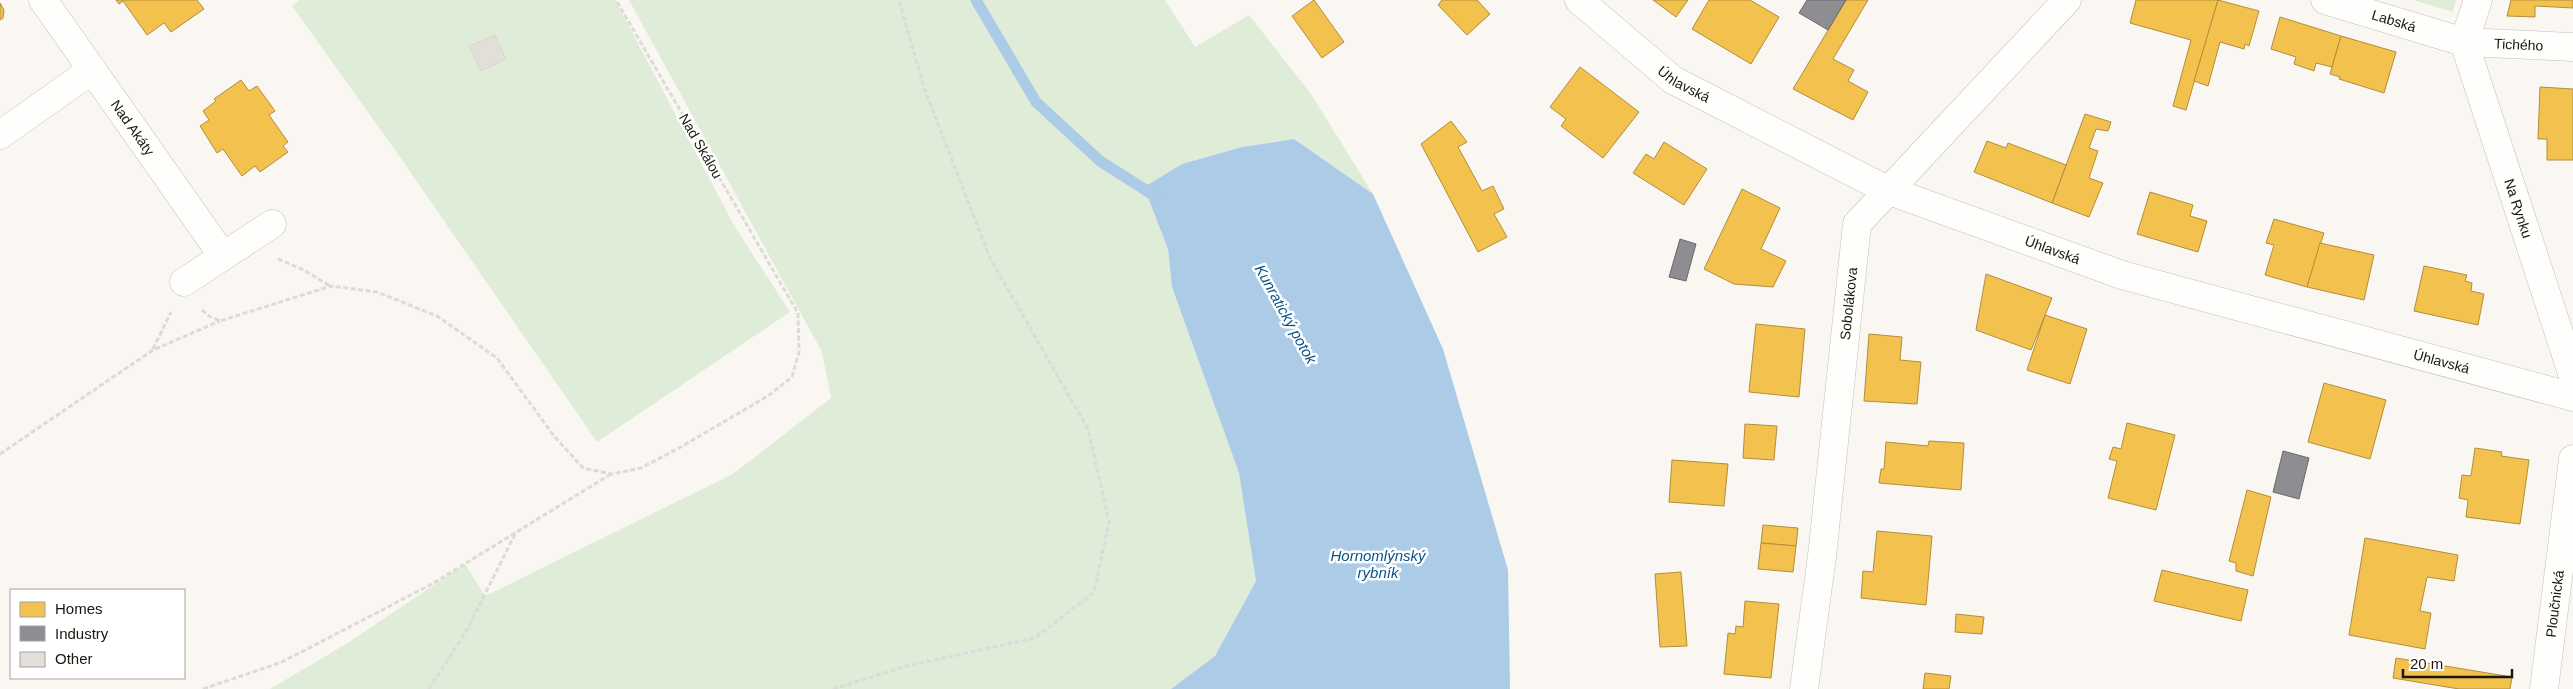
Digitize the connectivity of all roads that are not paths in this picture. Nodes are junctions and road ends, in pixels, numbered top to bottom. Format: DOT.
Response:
graph roads {
  1 [pos="43,0"];
  2 [pos="1579,0"];
  3 [pos="2068,0"];
  4 [pos="2325,0"];
  5 [pos="2478,0"];
  6 [pos="2464,42"];
  7 [pos="2573,47"];
  8 [pos="92,70"];
  9 [pos="0,135"];
  10 [pos="1887,190"];
  11 [pos="264,230"];
  12 [pos="223,256"];
  13 [pos="184,282"];
  14 [pos="2573,376"];
  15 [pos="2573,397"];
  16 [pos="2573,460"];
  17 [pos="1804,689"];
  18 [pos="2544,689"];
  1 -- 8 [label="street, Nad Akáty"];
  2 -- 10 [label="street, Úhlavská"];
  3 -- 10 [label="street, Sobolákova"];
  4 -- 6 [label="street, Labská"];
  5 -- 6 [label="street"];
  6 -- 7 [label="street, Tichého"];
  6 -- 14 [label="street, Na Rynku"];
  8 -- 9 [label="street"];
  8 -- 12 [label="street, Nad Akáty"];
  10 -- 15 [label="street, Úhlavská"];
  10 -- 17 [label="street, Sobolákova"];
  11 -- 12 [label="street"];
  12 -- 13 [label="street"];
  16 -- 18 [label="street, Ploučnická"];
}
